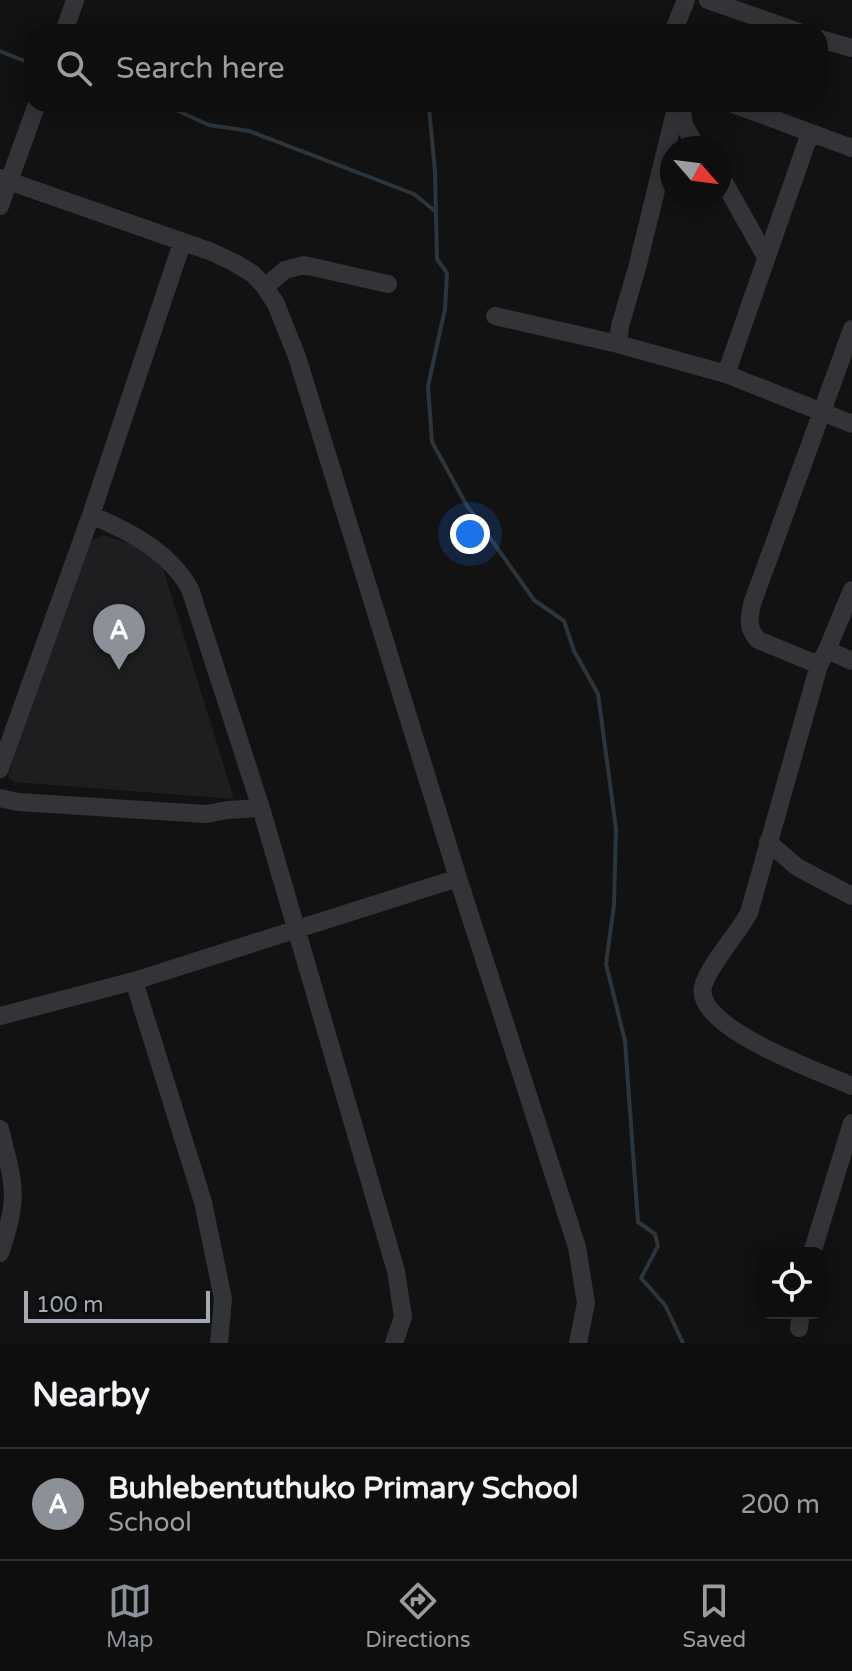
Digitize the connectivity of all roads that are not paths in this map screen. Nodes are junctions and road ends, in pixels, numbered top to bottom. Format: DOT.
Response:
graph roads {
  1 [pos="75,0"];
  2 [pos="686,0"];
  3 [pos="708,0"];
  4 [pos="67,24"];
  5 [pos="676,24"];
  6 [pos="776,24"];
  7 [pos="828,41"];
  8 [pos="852,48"];
  9 [pos="34,112"];
  10 [pos="677,112"];
  11 [pos="681,112"];
  12 [pos="754,112"];
  13 [pos="810,133"];
  14 [pos="690,136"];
  15 [pos="852,148"];
  16 [pos="4,180"];
  17 [pos="732,196"];
  18 [pos="0,206"];
  19 [pos="182,243"];
  20 [pos="766,257"];
  21 [pos="388,284"];
  22 [pos="265,287"];
  23 [pos="495,316"];
  24 [pos="852,329"];
  25 [pos="618,344"];
  26 [pos="726,374"];
  27 [pos="821,411"];
  28 [pos="852,424"];
  29 [pos="91,515"];
  30 [pos="852,590"];
  31 [pos="823,657"];
  32 [pos="852,661"];
  33 [pos="0,769"];
  34 [pos="0,798"];
  35 [pos="261,808"];
  36 [pos="768,842"];
  37 [pos="458,878"];
  38 [pos="852,896"];
  39 [pos="297,930"];
  40 [pos="134,981"];
  41 [pos="0,1016"];
  42 [pos="852,1086"];
  43 [pos="852,1123"];
  44 [pos="0,1129"];
  45 [pos="814,1247"];
  46 [pos="0,1253"];
  47 [pos="219,1343"];
  48 [pos="394,1343"];
  49 [pos="578,1343"];
  1 -- 4 [label="street"];
  2 -- 5 [label="street"];
  3 -- 6 [label="street"];
  7 -- 8 [label="street"];
  9 -- 16 [label="street"];
  10 -- 25 [label="street"];
  11 -- 14 [label="street"];
  12 -- 13 [label="street"];
  13 -- 15 [label="street"];
  13 -- 20 [label="street"];
  16 -- 18 [label="street"];
  16 -- 19 [label="street"];
  17 -- 20 [label="street"];
  19 -- 22 [label="street"];
  19 -- 29 [label="street"];
  20 -- 26 [label="street"];
  21 -- 22 [label="street"];
  22 -- 37 [label="street"];
  23 -- 25 [label="street"];
  24 -- 27 [label="street"];
  25 -- 26 [label="street"];
  26 -- 27 [label="street"];
  27 -- 28 [label="street"];
  27 -- 31 [label="street"];
  29 -- 33 [label="street"];
  29 -- 35 [label="street"];
  30 -- 31 [label="street"];
  31 -- 32 [label="street"];
  31 -- 36 [label="street"];
  34 -- 35 [label="street"];
  35 -- 39 [label="street"];
  36 -- 38 [label="street"];
  36 -- 42 [label="street"];
  37 -- 39 [label="street"];
  37 -- 49 [label="street"];
  39 -- 40 [label="street"];
  39 -- 48 [label="street"];
  40 -- 41 [label="street"];
  40 -- 47 [label="street"];
  43 -- 45 [label="street"];
  44 -- 46 [label="street"];
}
